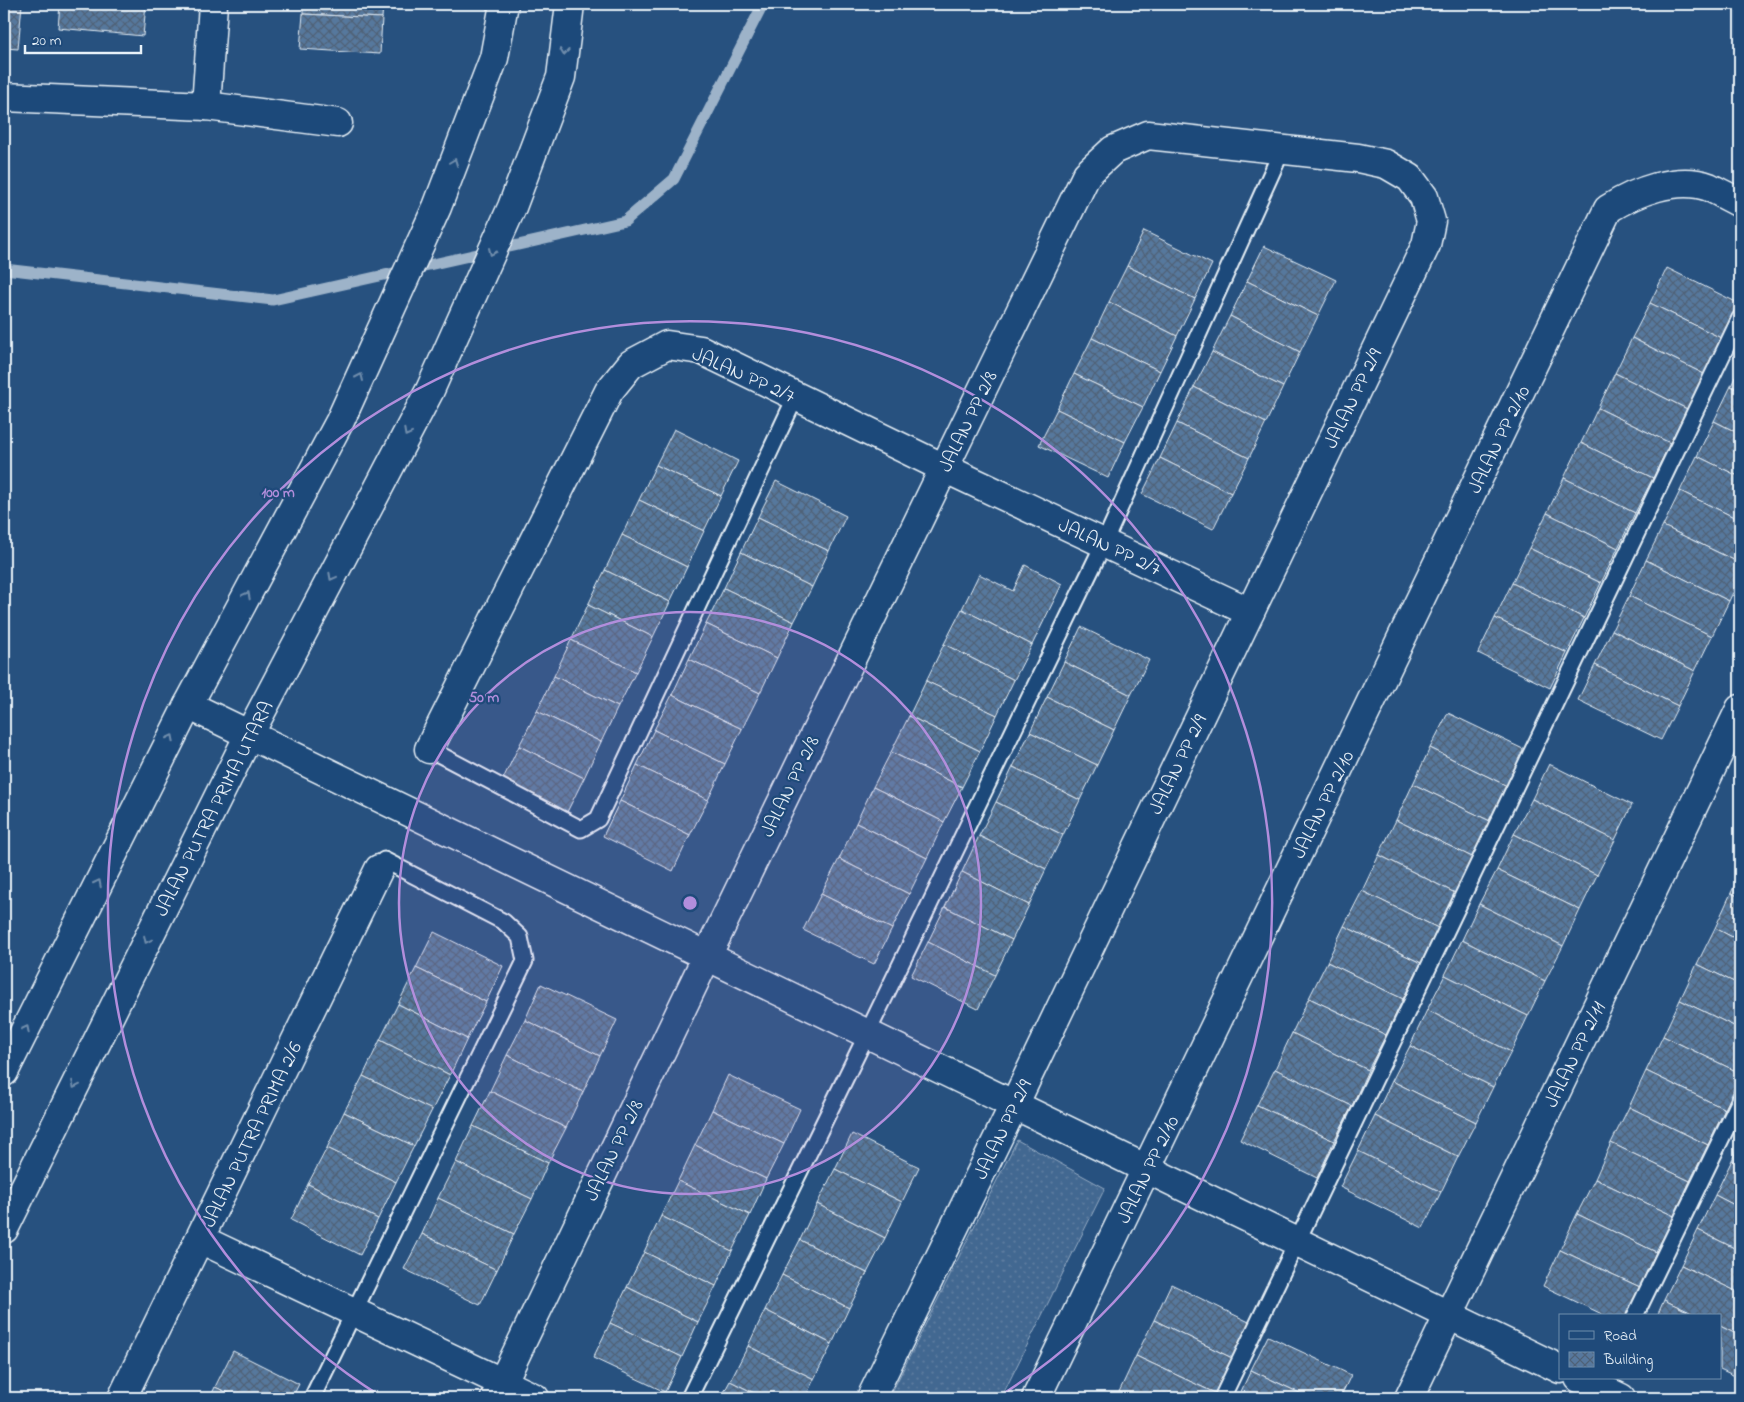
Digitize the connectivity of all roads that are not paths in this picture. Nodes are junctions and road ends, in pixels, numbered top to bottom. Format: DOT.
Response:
graph roads {
  1 [pos="213,4"];
  2 [pos="504,4"];
  3 [pos="570,4"];
  4 [pos="4,97"];
  5 [pos="206,106"];
  6 [pos="338,123"];
  7 [pos="1282,150"];
  8 [pos="1087,174"];
  9 [pos="1740,203"];
  10 [pos="1740,318"];
  11 [pos="796,396"];
  12 [pos="944,468"];
  13 [pos="1104,543"];
  14 [pos="1250,612"];
  15 [pos="188,705"];
  16 [pos="1740,709"];
  17 [pos="248,735"];
  18 [pos="429,750"];
  19 [pos="379,869"];
  20 [pos="707,956"];
  21 [pos="867,1034"];
  22 [pos="4,1072"];
  23 [pos="1740,1100"];
  24 [pos="1014,1105"];
  25 [pos="1146,1169"];
  26 [pos="4,1229"];
  27 [pos="200,1239"];
  28 [pos="1298,1242"];
  29 [pos="354,1312"];
  30 [pos="1636,1314"];
  31 [pos="1449,1315"];
  32 [pos="1559,1369"];
  33 [pos="498,1390"];
  34 [pos="122,1398"];
  35 [pos="312,1398"];
  36 [pos="535,1398"];
  37 [pos="689,1398"];
  38 [pos="871,1398"];
  39 [pos="1036,1398"];
  40 [pos="1222,1398"];
  41 [pos="1409,1398"];
  1 -- 5 [label="street"];
  15 -- 2 [label="street, one-way"];
  3 -- 17 [label="street, JALAN PUTRA PRIMA UTARA, one-way"];
  4 -- 5 [label="street"];
  5 -- 6 [label="street"];
  7 -- 8 [label="street, JALAN PP 2/9"];
  7 -- 13 [label="lane"];
  7 -- 14 [label="street, JALAN PP 2/9"];
  8 -- 12 [label="street, JALAN PP 2/8"];
  9 -- 25 [label="street, JALAN PP 2/10"];
  10 -- 28 [label="lane"];
  11 -- 12 [label="street, JALAN PP 2/7"];
  11 -- 18 [label="street, JALAN PP 2/7"];
  11 -- 18 [label="lane"];
  12 -- 13 [label="street, JALAN PP 2/7"];
  12 -- 20 [label="street, JALAN PP 2/8"];
  13 -- 14 [label="street, JALAN PP 2/7"];
  13 -- 21 [label="lane"];
  14 -- 24 [label="street, JALAN PP 2/9"];
  15 -- 17 [label="street"];
  22 -- 15 [label="street, one-way"];
  16 -- 31 [label="street, JALAN PP 2/11"];
  17 -- 20 [label="street"];
  17 -- 26 [label="street, JALAN PUTRA PRIMA UTARA, one-way"];
  19 -- 27 [label="street, JALAN PUTRA PRIMA 2/6"];
  19 -- 29 [label="lane"];
  20 -- 21 [label="street"];
  20 -- 33 [label="street, JALAN PP 2/8"];
  21 -- 24 [label="street"];
  21 -- 37 [label="lane"];
  23 -- 30 [label="lane"];
  24 -- 25 [label="street"];
  24 -- 38 [label="street, JALAN PP 2/9"];
  25 -- 28 [label="street"];
  25 -- 39 [label="street, JALAN PP 2/10"];
  27 -- 29 [label="street"];
  27 -- 34 [label="street, JALAN PUTRA PRIMA 2/6"];
  28 -- 31 [label="street"];
  28 -- 40 [label="lane"];
  29 -- 33 [label="street"];
  29 -- 35 [label="lane"];
  31 -- 32 [label="street"];
  31 -- 41 [label="street, JALAN PP 2/11"];
  33 -- 36 [label="street"];
}
